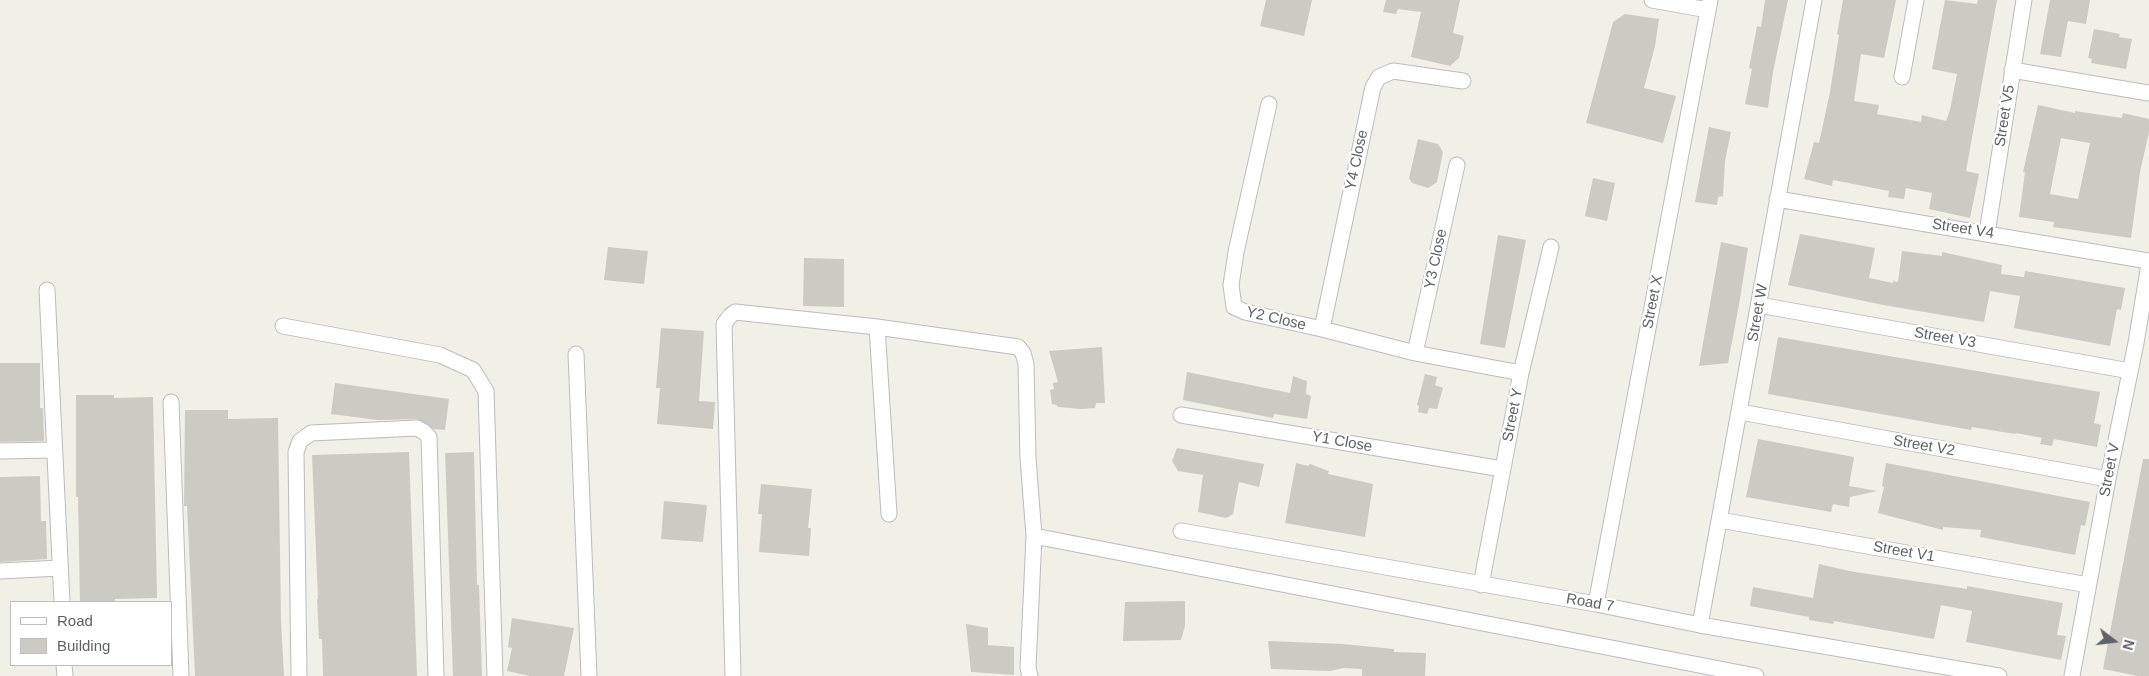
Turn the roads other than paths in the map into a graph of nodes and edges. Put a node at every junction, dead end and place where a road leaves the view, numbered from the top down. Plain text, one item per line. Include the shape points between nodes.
1 (1652, 0) edge
2 (1814, 0) edge
3 (1916, 0) edge
4 (2024, 0) edge
5 (1709, 5) edge
6 (2012, 70) junction
7 (1902, 77) dead end
8 (1463, 81) dead end
9 (2149, 92) edge
10 (1269, 104) dead end
11 (1457, 165) dead end
12 (1777, 199) junction
13 (1987, 233) junction
14 (1551, 247) dead end
15 (2149, 263) edge
16 (47, 290) dead end
17 (1760, 305) junction
18 (283, 326) dead end
19 (877, 327) junction
20 (1322, 329) junction
21 (2142, 345) edge
22 (1415, 353) junction
23 (576, 354) dead end
24 (2130, 371) junction
25 (1521, 373) junction
26 (172, 402) dead end
27 (1740, 412) junction
28 (1181, 415) dead end
29 (54, 450) junction
30 (0, 451) edge
31 (1502, 469) junction
32 (2108, 479) junction
33 (889, 514) dead end
34 (1720, 520) junction
35 (1181, 531) dead end
36 (1034, 536) junction
37 (60, 568) junction
38 (0, 571) edge
39 (1482, 585) junction
40 (2088, 585) junction
41 (62, 601) edge
42 (1596, 604) junction
43 (1700, 625) junction
44 (181, 676) edge
45 (299, 676) edge
46 (436, 676) edge
47 (495, 676) edge
48 (589, 676) edge
49 (733, 676) edge
50 (1030, 676) edge
51 (1756, 676) edge
52 (1999, 676) edge
53 (2072, 676) edge

1 - 5 street
2 - 12 street, Street W
3 - 7 street
4 - 6 street, Street V5
5 - 42 street, Street X
6 - 9 street
6 - 13 street, Street V5
8 - 20 street, Y4 Close via 1393,71 1379,77 1373,87
10 - 20 street, Y2 Close via 1236,252 1231,285 1234,307
11 - 22 street, Y3 Close
12 - 13 street, Street V4
12 - 17 street, Street W
13 - 15 street, Street V4
14 - 25 street, Street Y
15 - 21 street, Street V
16 - 29 street
17 - 24 street, Street V3
17 - 27 street, Street W
18 - 47 street via 440,355 473,370 482,384 486,391
19 - 33 street
19 - 36 street via 1003,343 1018,347 1023,353
19 - 49 street via 736,312 724,324
20 - 22 street, Y2 Close
21 - 24 street, Street V
22 - 25 street, Y2 Close
23 - 48 street
24 - 32 street, Street V
25 - 31 street, Street Y
26 - 44 street
27 - 32 street, Street V2
27 - 34 street, Street W
28 - 31 street, Y1 Close
29 - 30 street
29 - 37 street
31 - 39 street, Street Y
32 - 40 street, Street V
34 - 40 street, Street V1
34 - 43 street, Street W
35 - 39 street, Road 7
36 - 50 street
36 - 51 street
37 - 38 street
37 - 41 street
39 - 42 street, Road 7
40 - 53 street, Street V
42 - 43 street, Road 7
43 - 52 street, Road 7
45 - 46 street via 296,452 300,441 311,433 417,428 428,437

